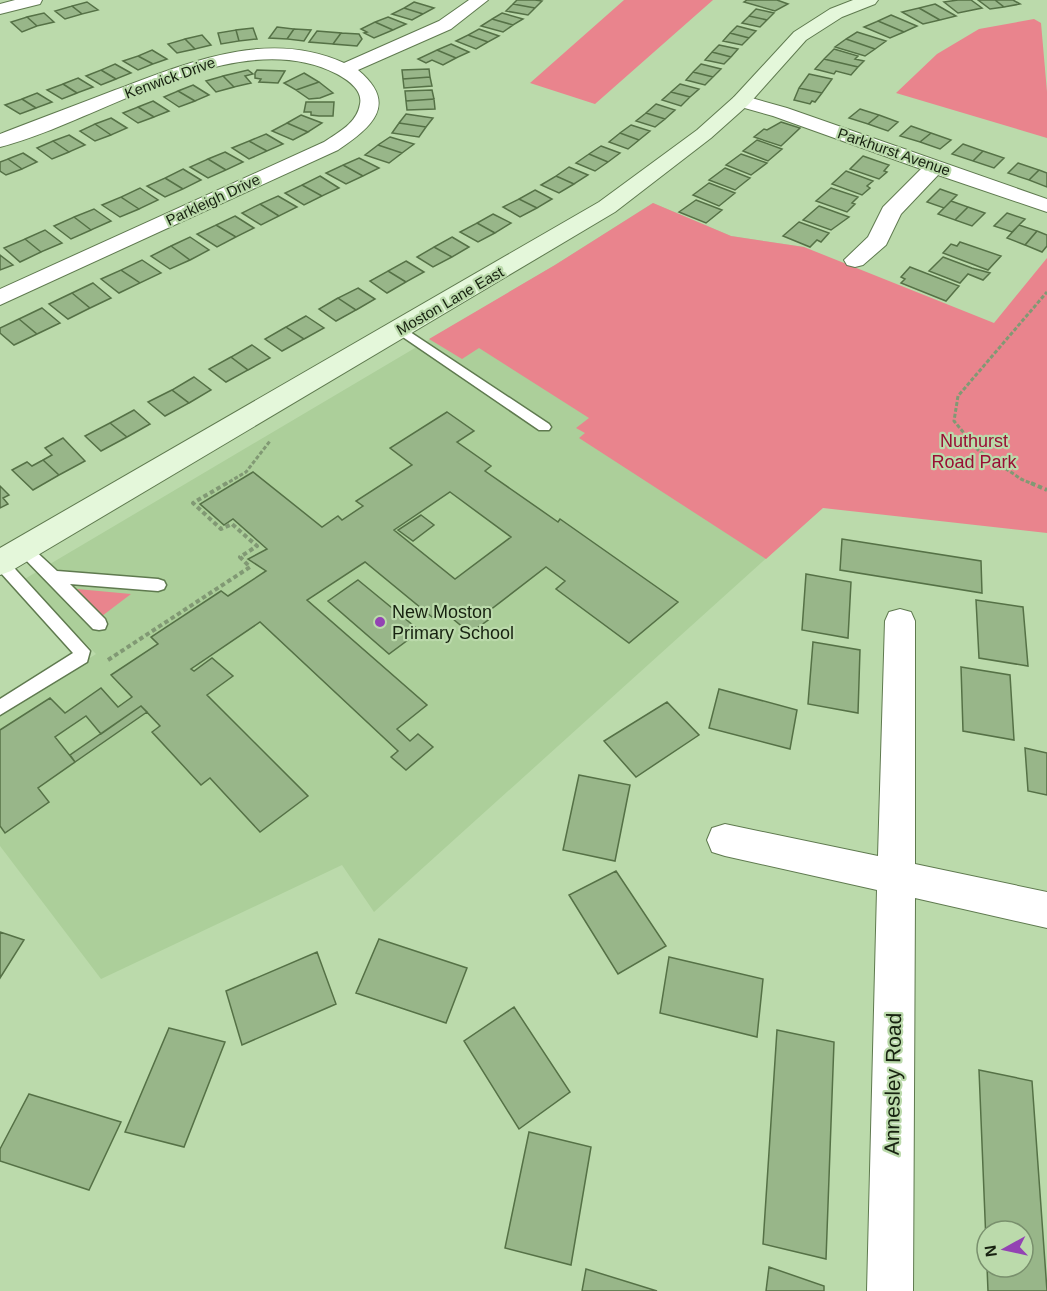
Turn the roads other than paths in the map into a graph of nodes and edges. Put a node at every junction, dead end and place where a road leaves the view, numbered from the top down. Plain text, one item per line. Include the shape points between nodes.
1 (34, 0) edge
2 (480, 0) edge
3 (868, 0) edge
4 (0, 9) edge
5 (346, 69) junction
6 (741, 101) junction
7 (0, 141) edge
8 (935, 166) junction
9 (1047, 206) edge
10 (878, 240) junction
11 (901, 249) dead end
12 (855, 260) dead end
13 (0, 298) edge
14 (401, 330) junction
15 (544, 427) dead end
16 (24, 549) junction
17 (0, 563) edge
18 (53, 577) junction
19 (158, 585) dead end
20 (900, 621) dead end
21 (99, 624) dead end
22 (0, 708) edge
23 (725, 840) dead end
24 (896, 877) junction
25 (1047, 910) edge
26 (890, 1291) edge

1 - 4 street
2 - 5 street via 445,25
3 - 6 street, Moston Lane East via 836,13 800,36
5 - 7 street, Kenwick Drive via 289,55 249,55 213,61
5 - 13 street, Parkleigh Drive via 363,82 370,107 361,125 343,140
6 - 8 street, Parkhurst Avenue
6 - 14 street, Moston Lane East via 607,207
8 - 9 street, Parkhurst Avenue
8 - 10 street via 891,212
10 - 11 street
10 - 12 street
14 - 15 lane
14 - 16 street, Moston Lane East
16 - 17 street, Moston Lane East
16 - 18 lane
17 - 22 lane via 82,651 81,657
18 - 19 lane
18 - 21 lane
20 - 24 street, Annesley Road
23 - 24 street
24 - 25 street
24 - 26 street, Annesley Road

